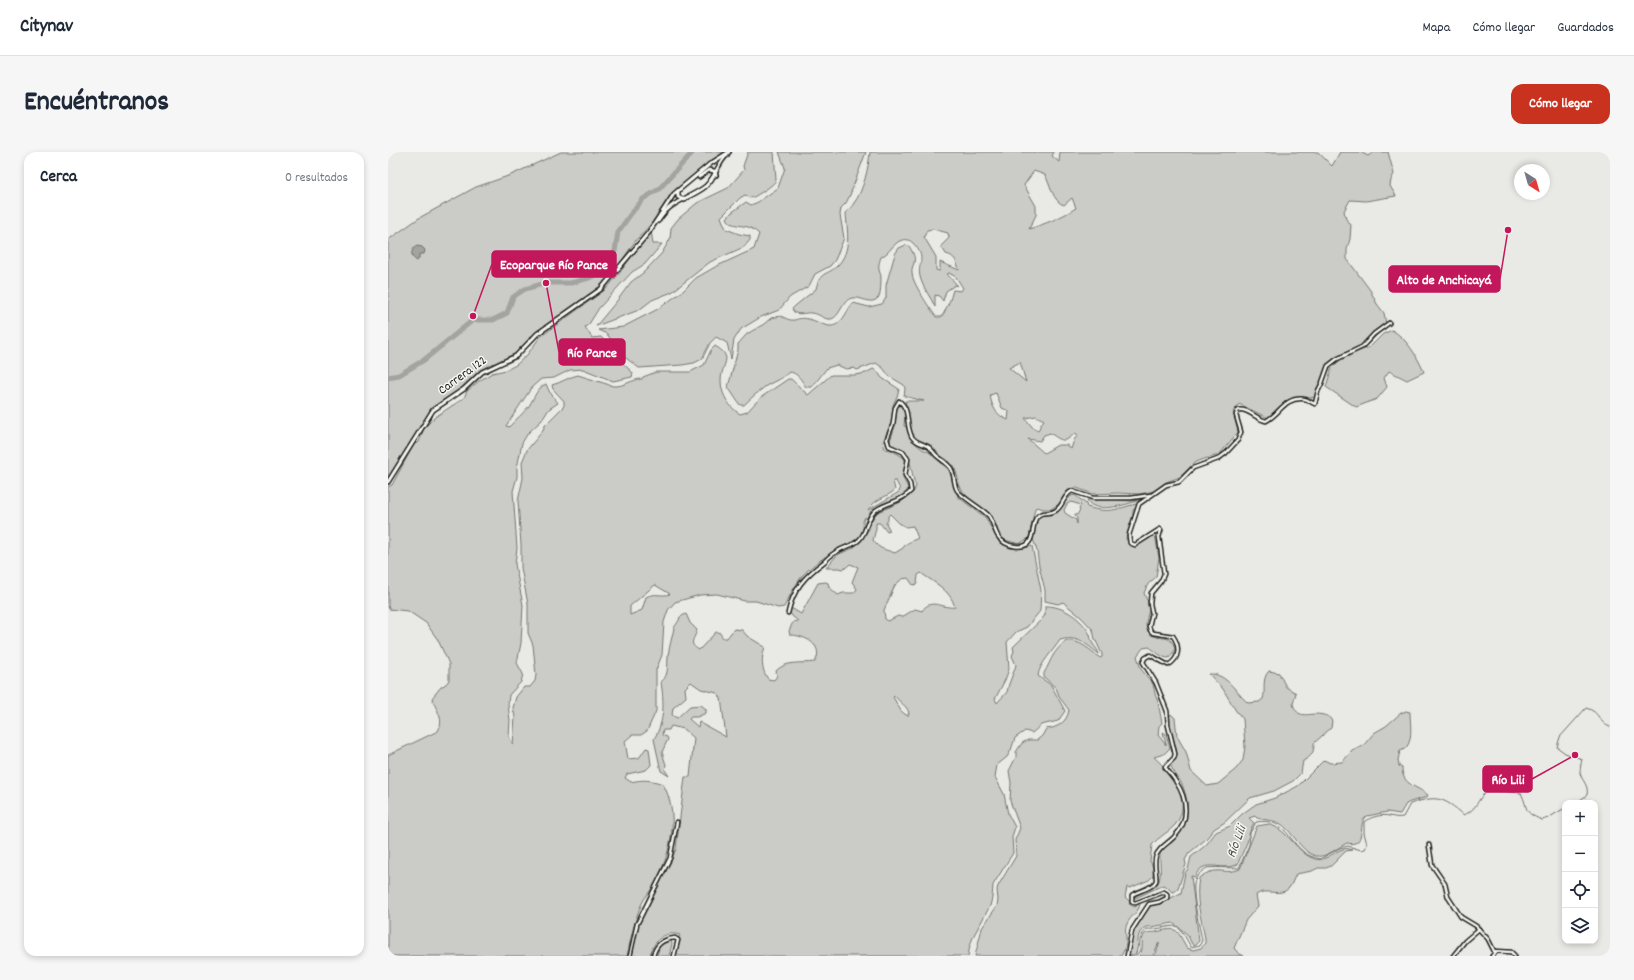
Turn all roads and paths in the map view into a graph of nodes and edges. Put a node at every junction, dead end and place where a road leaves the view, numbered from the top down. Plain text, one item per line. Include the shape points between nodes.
1 (729, 152) edge
2 (716, 175) junction
3 (690, 180) junction
4 (681, 187) junction
5 (685, 199) junction
6 (655, 224) junction
7 (1389, 323) dead end
8 (388, 482) edge
9 (1151, 495) junction
10 (788, 613) dead end
11 (677, 822) dead end
12 (1429, 845) dead end
13 (1479, 930) junction
14 (1496, 952) junction
15 (630, 956) edge
16 (653, 956) edge
17 (674, 956) edge
18 (1127, 956) edge
19 (1453, 956) edge
20 (1492, 956) edge
21 (1515, 956) edge

1 - 2 street, Carrera 122 via 723,158
1 - 3 street, Carrera 122
2 - 3 street via 714,171 709,170
2 - 5 street, Carrera 122 via 702,189
3 - 4 street, Carrera 122
4 - 5 street via 677,195 680,199
4 - 6 street, Carrera 122 via 669,200
5 - 6 street, Carrera 122 via 668,208
6 - 8 street, Carrera 122 via 601,289 537,334 516,356 482,372 464,389 433,410
7 - 9 street via 1362,347 1328,366 1315,404 1307,399 1295,400 1284,404 1266,421 1243,409 1238,410 1236,415 1241,432 1238,440 1226,453 1218,459 1193,468 1179,482 1166,485
9 - 10 street via 1093,498 1072,491 1066,495 1057,510 1038,515 1028,544 1012,546 1001,540 987,514 956,488 950,466 930,448 916,442 908,424 906,408 899,401 887,439 889,446 903,452 908,459 906,475 911,490 896,502 874,512 864,533 853,545 837,551 807,574 795,591
9 - 18 street via 1137,507 1129,539 1134,545 1161,530 1159,537 1164,574 1161,582 1151,593 1152,613 1149,626 1153,634 1173,636 1177,641 1178,654 1168,665 1150,655 1143,662 1156,683 1167,711 1175,754 1165,767 1177,782 1185,800 1185,819 1177,834 1156,854 1155,884 1132,895 1134,903 1164,892 1167,896 1164,900 1149,904 1135,924
11 - 15 street via 670,858 637,924
12 - 13 street via 1432,865 1445,884 1448,897 1461,917 1472,922
13 - 14 street
13 - 19 street via 1465,941
14 - 20 street
14 - 21 street via 1511,952
16 - 17 street via 660,943 676,938 678,940

